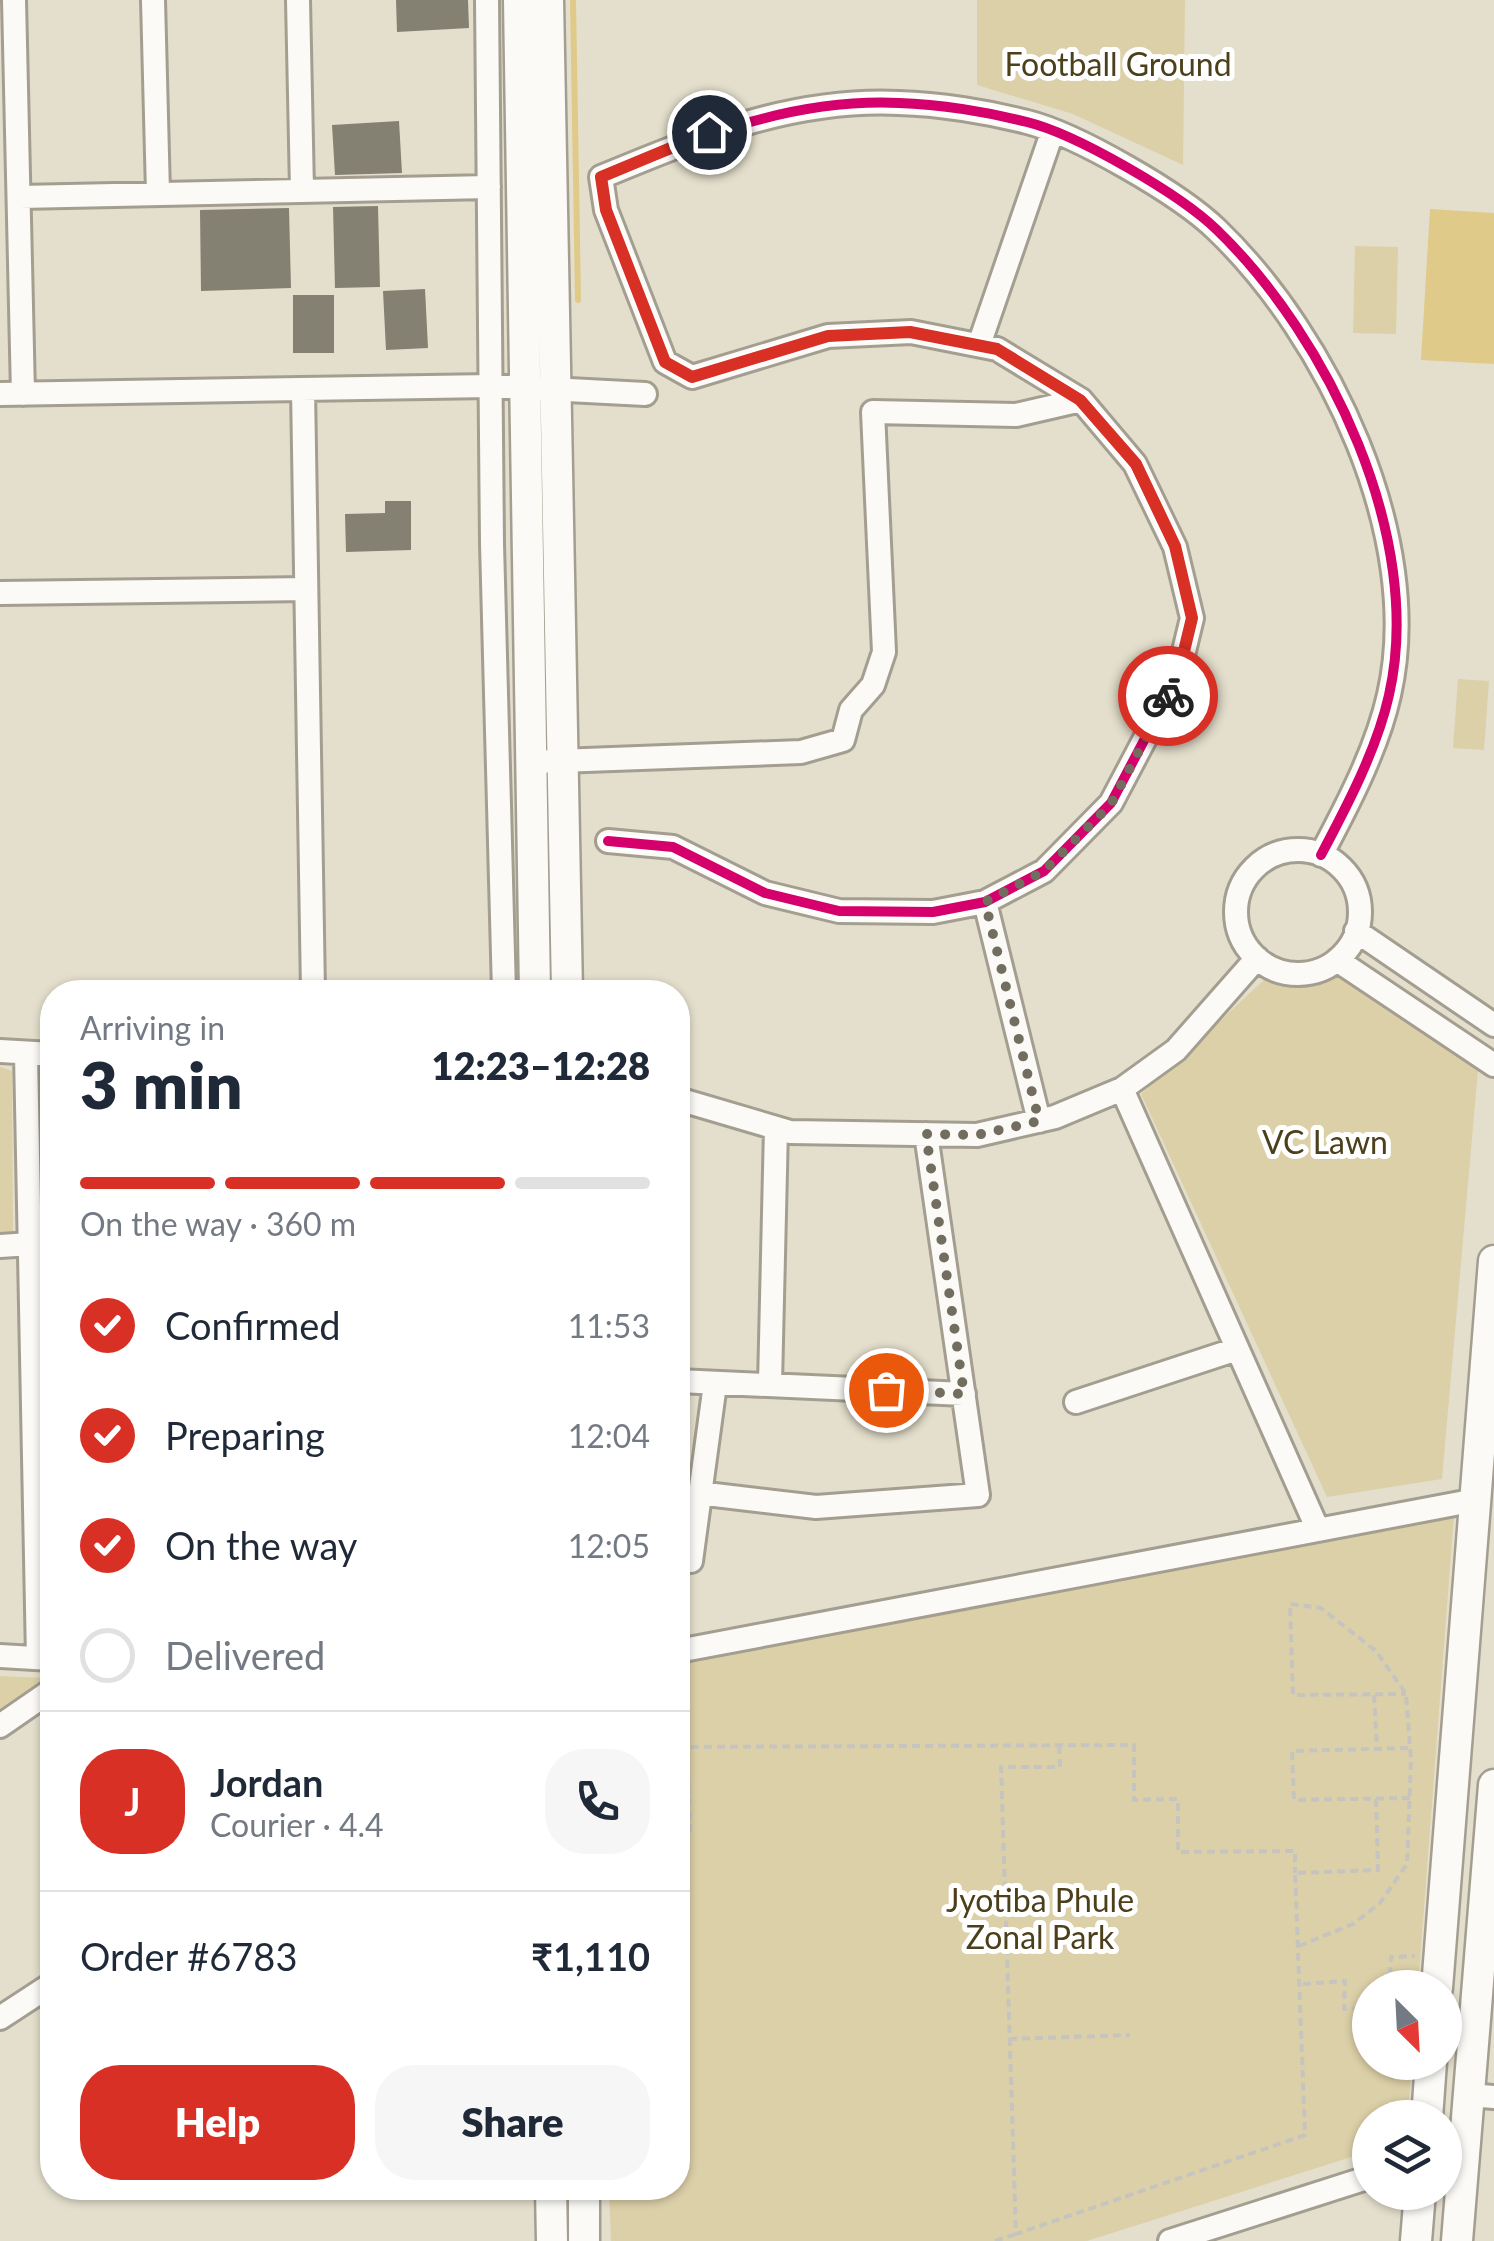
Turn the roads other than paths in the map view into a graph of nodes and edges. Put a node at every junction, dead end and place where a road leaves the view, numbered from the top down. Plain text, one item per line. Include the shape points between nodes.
1 (14, 0) edge
2 (153, 0) edge
3 (298, 0) edge
4 (487, 0) edge
5 (519, 0) edge
6 (548, 0) edge
7 (1052, 133) junction
8 (489, 187) junction
9 (302, 190) junction
10 (158, 194) junction
11 (20, 196) junction
12 (10, 244) edge
13 (979, 346) junction
14 (491, 386) junction
15 (540, 387) junction
16 (302, 389) junction
17 (11, 394) edge
18 (645, 394) dead end
19 (1080, 400) junction
20 (306, 589) junction
21 (0, 593) edge
22 (548, 760) junction
23 (608, 841) dead end
24 (1322, 855) junction
25 (985, 902) junction
26 (1356, 930) junction
27 (1257, 958) junction
28 (1336, 960) junction
29 (313, 980) edge
30 (504, 980) edge
31 (537, 980) edge
32 (566, 980) edge
33 (1494, 1025) edge
34 (0, 1051) edge
35 (26, 1054) junction
36 (40, 1054) edge
37 (1494, 1065) edge
38 (1122, 1090) junction
39 (690, 1103) edge
40 (1039, 1121) junction
41 (776, 1128) junction
42 (926, 1134) junction
43 (30, 1244) junction
44 (0, 1246) edge
45 (1494, 1261) edge
46 (1237, 1349) junction
47 (690, 1382) edge
48 (714, 1384) junction
49 (770, 1384) junction
50 (964, 1394) junction
51 (1076, 1402) dead end
52 (698, 1493) junction
53 (40, 1520) edge
54 (1482, 1521) edge
55 (1318, 1530) junction
56 (691, 1561) dead end
57 (690, 1649) edge
58 (0, 1656) edge
59 (40, 1658) edge
60 (40, 1698) edge
61 (0, 1726) edge
62 (1494, 1785) edge
63 (1450, 1835) junction
64 (1492, 1840) edge
65 (1439, 1970) edge
66 (40, 1992) edge
67 (0, 2018) edge
68 (1481, 2096) edge
69 (1352, 2183) edge
70 (551, 2200) edge
71 (584, 2200) edge
72 (1419, 2210) edge
73 (552, 2241) edge
74 (584, 2241) edge
75 (1170, 2241) edge
76 (1416, 2241) edge
77 (1457, 2241) edge

1 - 11 street
2 - 10 street
3 - 9 street
4 - 8 street
5 - 15 street
6 - 15 street
7 - 13 street
7 - 13 street via 1029,122 900,102 801,107 709,132 601,177 606,210 665,362 692,377 828,336 910,332
7 - 24 street via 1130,169 1215,228 1285,308 1355,435 1386,525 1395,622 1390,695
8 - 9 street
8 - 14 street
9 - 10 street
10 - 11 street
11 - 12 street
12 - 17 street
13 - 19 street via 997,349
14 - 15 street
14 - 16 street
14 - 30 street
15 - 18 street
15 - 22 street
16 - 17 street
16 - 20 street
19 - 22 street via 1016,416 873,412 884,652 872,685 850,710 843,740 801,752
19 - 25 street via 1136,464 1175,546 1192,618 1178,676 1111,804 1044,871
20 - 21 street
20 - 29 street
22 - 31 street
22 - 32 street
23 - 25 street via 674,847 765,892 839,911 933,912
24 - 26 street via 1346,872 1358,894
24 - 27 street via 1280,852 1245,878 1236,905 1238,931
25 - 40 street
26 - 28 street
26 - 33 street
27 - 28 street via 1290,974
27 - 38 street via 1176,1050
28 - 37 street
34 - 35 street
35 - 36 street
35 - 43 street
38 - 40 street
38 - 46 street
39 - 41 street
40 - 42 street via 977,1135
41 - 42 street
41 - 49 street
42 - 50 street
43 - 44 street
43 - 53 street
45 - 54 street
46 - 51 street
46 - 55 street
47 - 48 street
48 - 49 street
48 - 52 street
49 - 50 street
50 - 52 street via 978,1495 816,1506
52 - 56 street
54 - 55 street
54 - 63 street
55 - 57 street
58 - 59 street
60 - 61 street
62 - 64 street
63 - 64 street
63 - 65 street
64 - 68 street
66 - 67 street
68 - 77 street
69 - 75 street
70 - 73 street
71 - 74 street
72 - 76 street

